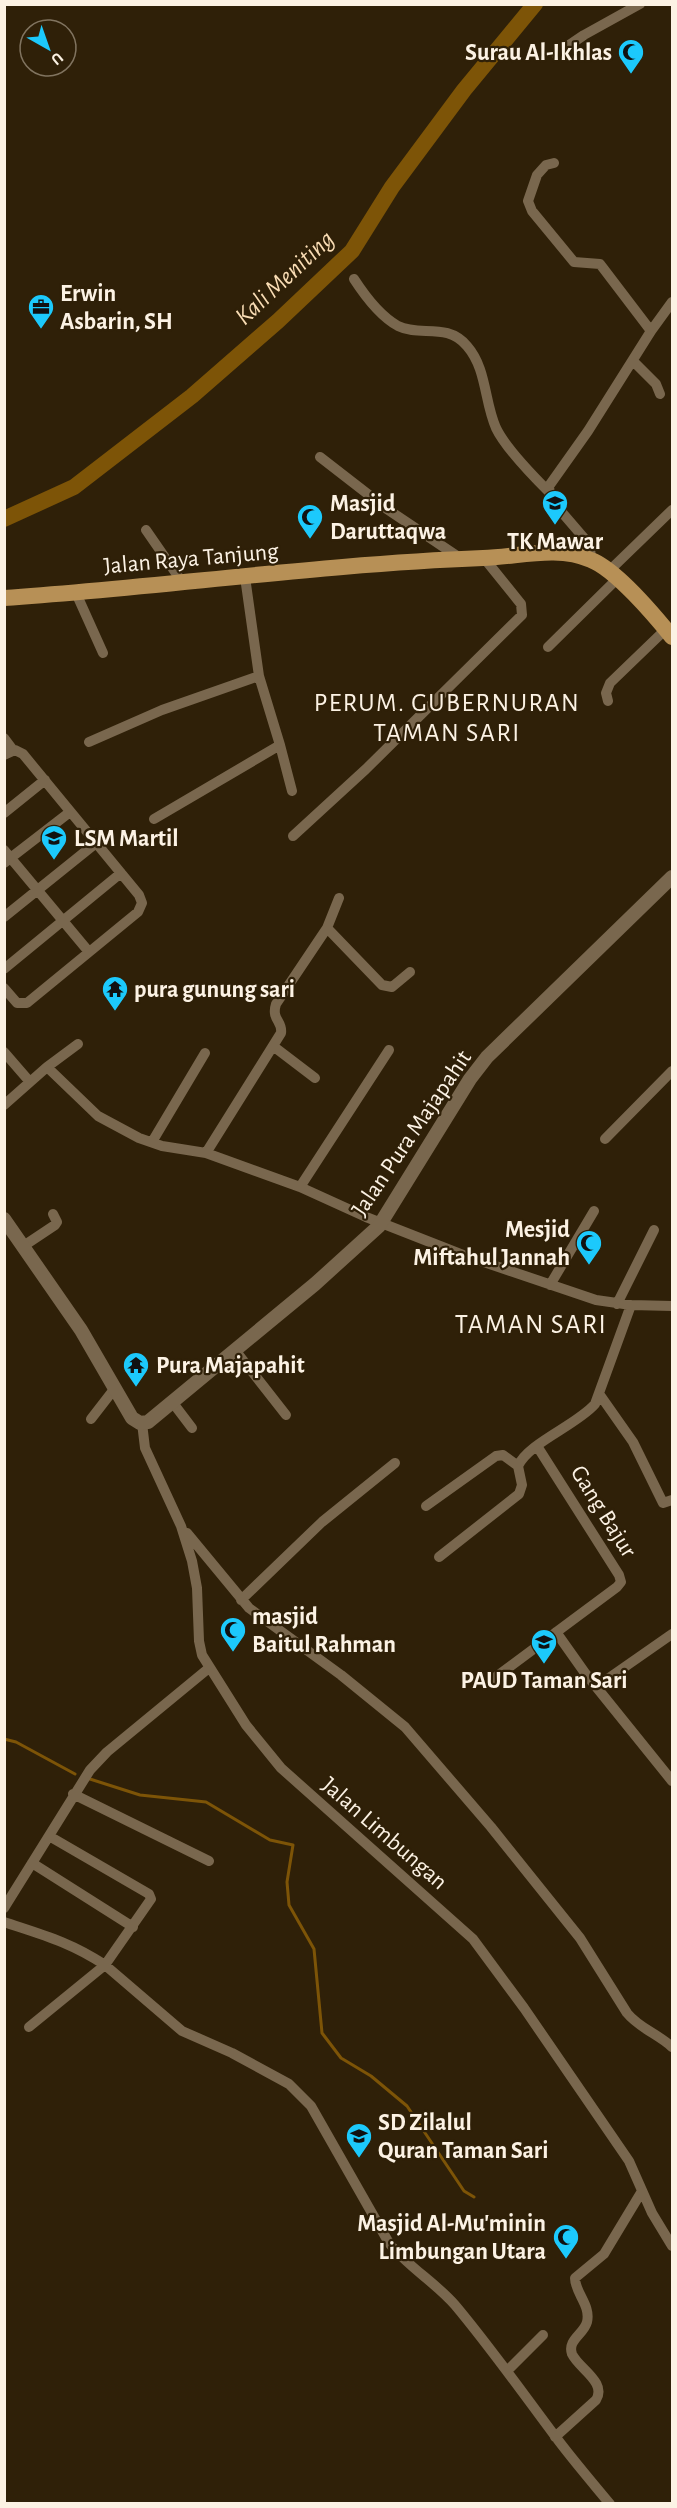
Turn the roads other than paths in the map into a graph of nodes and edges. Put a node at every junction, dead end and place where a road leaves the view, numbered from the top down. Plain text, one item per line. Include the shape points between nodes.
1 (640, 4) edge
2 (556, 54) dead end
3 (554, 163) dead end
4 (354, 279) dead end
5 (672, 302) edge
6 (651, 331) junction
7 (633, 361) junction
8 (660, 394) dead end
9 (320, 457) dead end
10 (549, 492) junction
11 (672, 510) edge
12 (146, 530) dead end
13 (460, 558) junction
14 (484, 558) junction
15 (591, 560) junction
16 (613, 574) junction
17 (245, 577) junction
18 (182, 582) junction
19 (76, 593) junction
20 (4, 598) edge
21 (669, 633) edge
22 (548, 647) dead end
23 (103, 653) dead end
24 (259, 676) junction
25 (608, 701) dead end
26 (4, 738) edge
27 (89, 742) dead end
28 (280, 745) junction
29 (13, 752) edge
30 (45, 780) junction
31 (292, 791) dead end
32 (70, 812) junction
33 (4, 813) edge
34 (154, 819) dead end
35 (293, 836) dead end
36 (96, 843) junction
37 (7, 857) edge
38 (121, 873) junction
39 (672, 877) edge
40 (34, 893) junction
41 (339, 898) dead end
42 (4, 917) edge
43 (63, 921) junction
44 (327, 928) junction
45 (89, 952) junction
46 (4, 969) edge
47 (410, 972) dead end
48 (4, 988) edge
49 (78, 1044) dead end
50 (273, 1046) junction
51 (388, 1050) dead end
52 (4, 1052) edge
53 (205, 1053) dead end
54 (47, 1067) junction
55 (672, 1071) edge
56 (315, 1078) dead end
57 (30, 1082) junction
58 (4, 1105) edge
59 (605, 1139) dead end
60 (152, 1142) junction
61 (206, 1153) junction
62 (300, 1187) junction
63 (594, 1211) dead end
64 (53, 1214) dead end
65 (4, 1219) edge
66 (382, 1223) junction
67 (654, 1230) dead end
68 (22, 1247) junction
69 (550, 1285) junction
70 (617, 1304) junction
71 (631, 1305) junction
72 (672, 1306) edge
73 (235, 1350) junction
74 (115, 1388) junction
75 (600, 1395) junction
76 (173, 1403) junction
77 (286, 1415) dead end
78 (90, 1419) dead end
79 (142, 1423) junction
80 (192, 1428) dead end
81 (537, 1446) junction
82 (395, 1463) dead end
83 (518, 1466) junction
84 (672, 1500) edge
85 (426, 1506) dead end
86 (181, 1526) junction
87 (439, 1557) dead end
88 (241, 1600) junction
89 (556, 1632) junction
90 (672, 1634) edge
91 (209, 1668) junction
92 (489, 1682) dead end
93 (596, 1687) junction
94 (672, 1780) edge
95 (73, 1794) junction
96 (49, 1836) junction
97 (209, 1861) dead end
98 (32, 1863) junction
99 (4, 1908) edge
100 (4, 1922) edge
101 (133, 1927) junction
102 (105, 1965) junction
103 (30, 2028) dead end
104 (672, 2047) edge
105 (642, 2191) junction
106 (672, 2246) edge
107 (543, 2335) dead end
108 (508, 2370) junction
109 (555, 2437) junction
110 (610, 2504) edge

1 - 2 street
3 - 6 street via 537,174 529,195 532,211 574,262 600,264
4 - 10 street via 374,305 399,326 453,335 466,344 477,360 497,430
5 - 6 street
6 - 7 street
7 - 8 street via 656,384
7 - 10 street via 552,481
9 - 13 street
10 - 15 street via 590,545
11 - 16 street
12 - 18 street
13 - 14 main road, Jalan Raya Tanjung
13 - 17 main road, Jalan Raya Tanjung
14 - 15 main road, Jalan Raya Tanjung via 554,552
14 - 35 street via 522,604 522,615
15 - 16 main road, Jalan Raya Tanjung
16 - 21 main road, Jalan Raya Tanjung
16 - 22 street
17 - 18 main road, Jalan Raya Tanjung
17 - 24 street
18 - 19 main road, Jalan Raya Tanjung
19 - 20 main road, Jalan Raya Tanjung
19 - 23 street
21 - 25 street via 611,681 606,690
24 - 27 street via 162,710
24 - 28 street
26 - 29 street
28 - 31 street
28 - 34 street
29 - 30 street
30 - 32 street
30 - 33 street
32 - 36 street
32 - 37 street
36 - 38 street
36 - 40 street
37 - 40 street
38 - 43 street
38 - 45 street via 142,905
39 - 66 street, Jalan Pura Majapahit via 487,1057
40 - 42 street
40 - 43 street
41 - 44 street
43 - 45 street
43 - 46 street
44 - 47 street via 382,985 392,987
44 - 50 street via 276,1004 275,1018 281,1030
45 - 48 street via 27,1003 17,1003
49 - 54 street
50 - 56 street
50 - 61 street
51 - 62 street
52 - 57 street
53 - 60 street
54 - 57 street
54 - 60 street via 98,1116
55 - 59 street
57 - 58 street
60 - 61 street
61 - 62 street
62 - 66 street
63 - 69 street
64 - 68 street via 55,1225
65 - 68 street
66 - 69 street
66 - 73 street, Jalan Pura Majapahit
67 - 70 street
68 - 74 street via 81,1330
69 - 70 street
70 - 71 street
71 - 72 street
71 - 75 street
73 - 76 street, Jalan Pura Majapahit
73 - 77 street
74 - 78 street
74 - 79 street via 132,1418
75 - 81 street via 586,1414
75 - 84 street via 633,1442 663,1503
76 - 79 street, Jalan Pura Majapahit
76 - 80 street
79 - 86 street, Jalan Limbungan via 145,1448
81 - 83 street
81 - 89 street, Gang Bajur via 621,1578 617,1587
82 - 88 street via 322,1522
83 - 85 street via 503,1455 498,1456
83 - 87 street via 522,1485 519,1494
86 - 88 street
86 - 91 street, Jalan Limbungan via 196,1581 200,1648
88 - 104 street via 405,1727 580,1938 631,2019
89 - 92 street, Gang Bajur
89 - 93 street
90 - 93 street
91 - 95 street via 98,1760
91 - 105 street, Jalan Limbungan via 281,1768 473,1939 599,2115 629,2161
93 - 94 street
95 - 96 street
95 - 97 street
96 - 98 street
96 - 101 street via 149,1894 149,1904
98 - 99 street
98 - 101 street
100 - 102 street via 61,1941
101 - 102 street
102 - 103 street
102 - 108 street via 182,2031 232,2053 297,2090 311,2106 389,2243 444,2293
105 - 106 street, Jalan Limbungan
105 - 109 street via 609,2247 575,2278 588,2317 571,2350 600,2393
107 - 108 street
108 - 109 street
109 - 110 street

